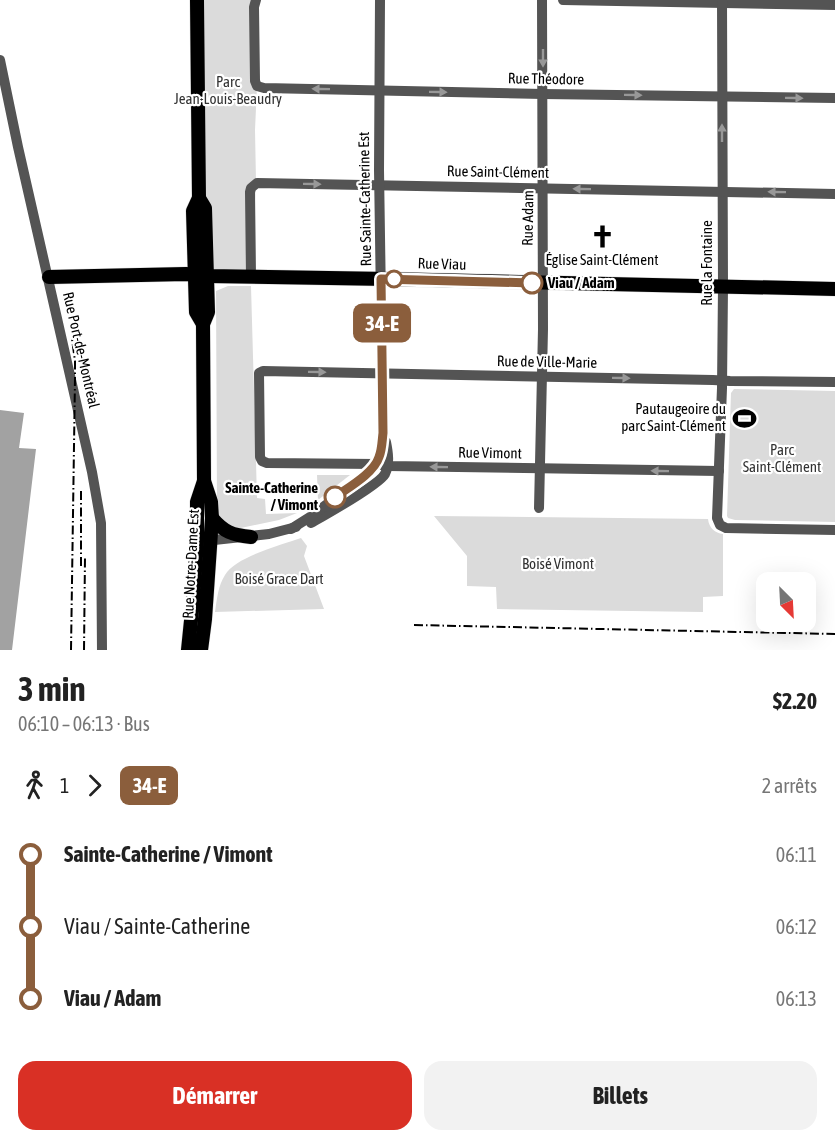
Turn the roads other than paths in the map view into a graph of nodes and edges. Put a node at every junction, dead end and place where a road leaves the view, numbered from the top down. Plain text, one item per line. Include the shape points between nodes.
1 (197, 0) edge
2 (256, 0) edge
3 (380, 0) edge
4 (542, 0) edge
5 (563, 0) edge
6 (722, 1) edge
7 (835, 5) edge
8 (0, 60) edge
9 (379, 90) junction
10 (543, 94) junction
11 (722, 97) junction
12 (835, 98) edge
13 (379, 185) junction
14 (543, 189) junction
15 (722, 191) junction
16 (835, 194) edge
17 (202, 276) junction
18 (251, 276) junction
19 (49, 277) junction
20 (381, 279) junction
21 (542, 283) junction
22 (723, 287) junction
23 (835, 289) edge
24 (382, 374) junction
25 (541, 376) junction
26 (722, 380) junction
27 (835, 382) edge
28 (383, 433) junction
29 (262, 461) joint
30 (376, 464) junction
31 (388, 466) junction
32 (540, 469) junction
33 (719, 471) junction
34 (204, 481) junction
35 (538, 508) dead end
36 (212, 518) junction
37 (291, 529) junction
38 (835, 530) edge
39 (251, 537) junction
40 (204, 541) junction
41 (102, 650) edge
42 (188, 650) edge
43 (201, 650) edge

1 - 17 main road, Rue Notre-Dame Est via 199,198 205,208
9 -> 2 street, Rue Théodore via 257,86
3 - 9 street, Rue Sainte-Catherine Est
4 -> 10 street, Rue Adam
5 - 6 street
6 - 7 street
6 - 11 street, Rue la Fontaine
8 - 19 street, Rue Port-de-Montréal
9 -> 10 street, Rue Théodore
9 - 13 street, Rue Sainte-Catherine Est
10 -> 11 street, Rue Théodore
10 - 14 street, Rue Adam
11 -> 12 street, Rue Théodore
15 -> 11 street, Rue la Fontaine
13 - 14 street, Rue Saint-Clément
18 -> 13 street, Rue Saint-Clément via 250,192 254,185
13 - 20 street, Rue Sainte-Catherine Est
15 -> 14 street, Rue Saint-Clément
14 - 21 street, Rue Adam
16 -> 15 street, Rue Saint-Clément
15 - 22 street, Rue la Fontaine
17 - 18 main road, Rue Viau
17 - 19 main road, Rue Viau
17 - 34 main road, Rue Notre-Dame Est via 208,312 203,324
18 - 20 main road, Rue Viau
19 - 41 street, Rue Port-de-Montréal via 100,523
20 - 21 main road, Rue Viau
20 - 24 street, Rue Sainte-Catherine Est
21 - 22 main road, Rue Viau
21 - 25 street, Rue Adam
22 - 23 main road, Rue Viau
22 - 26 street, Rue la Fontaine
24 - 25 street, Rue de Ville-Marie
24 - 28 street, Rue Sainte-Catherine Est
29 -> 24 street, Rue de Ville-Marie via 259,373
25 -> 26 street, Rue de Ville-Marie
25 - 32 street, Rue Adam
26 - 27 street, Rue de Ville-Marie
26 - 33 street, Rue la Fontaine
28 - 30 street, Rue Sainte-Catherine Est
28 - 31 street, Rue Sainte-Catherine Est
29 - 30 street, Rue Vimont
30 - 31 street, Rue Vimont
30 - 37 street
32 -> 31 street, Rue Vimont
31 - 37 street via 384,477 345,503 307,525
33 -> 32 street, Rue Vimont
32 - 35 street, Rue Adam
33 - 38 street, Rue la Fontaine via 720,525
34 - 36 main road, Rue Notre-Dame Est
34 - 40 main road, Rue Notre-Dame Est via 197,502
36 - 39 main road via 226,531
36 - 40 main road, Rue Notre-Dame Est
37 - 39 street
39 - 40 street
40 - 42 main road, Rue Notre-Dame Est
40 - 43 main road, Rue Notre-Dame Est via 207,599

